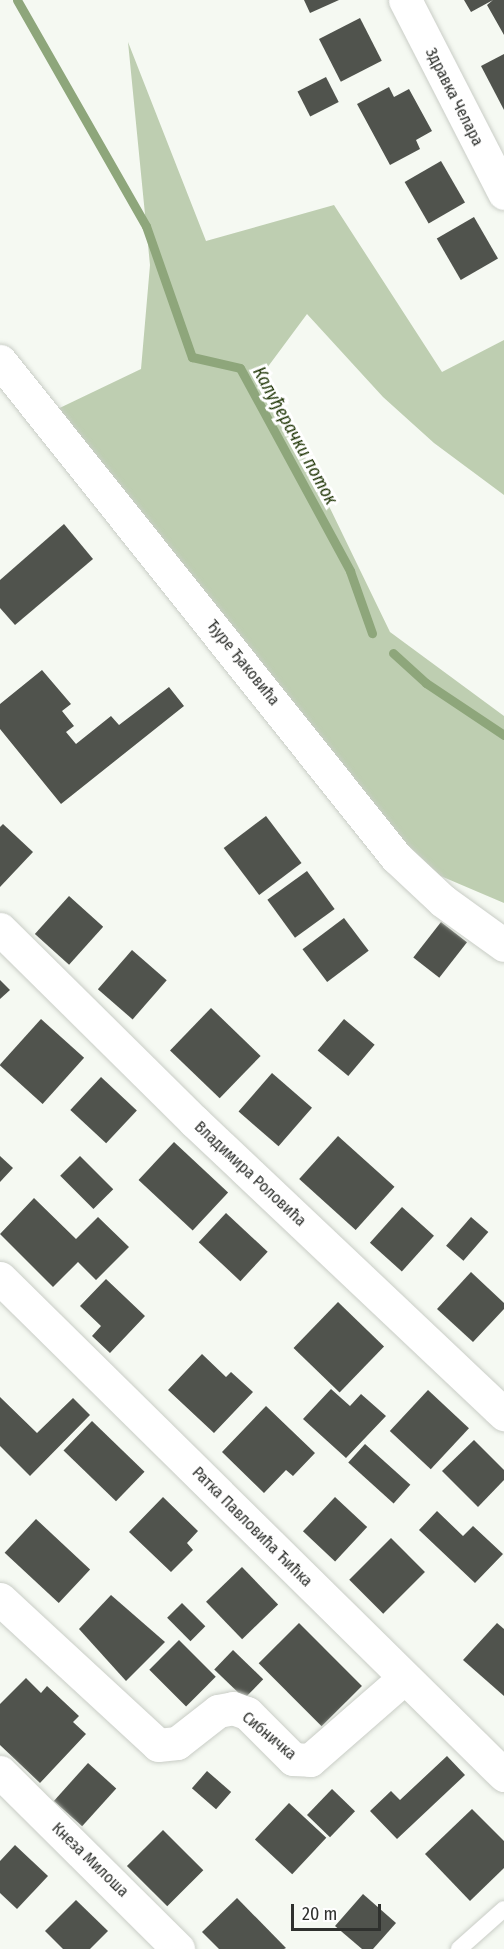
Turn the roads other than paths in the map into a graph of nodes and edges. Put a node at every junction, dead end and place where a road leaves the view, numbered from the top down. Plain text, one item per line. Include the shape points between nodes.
1 (405, 0) edge
2 (504, 193) edge
3 (0, 361) edge
4 (0, 929) edge
5 (504, 945) edge
6 (0, 1278) edge
7 (504, 1414) edge
8 (0, 1599) edge
9 (404, 1678) junction
10 (0, 1772) edge
11 (504, 1775) edge
12 (504, 1908) edge
13 (178, 1949) edge
14 (459, 1949) edge

1 - 2 street, Здравка Челара
3 - 5 street, Ђуре Ђаковића via 396,857 443,901
4 - 7 street, Владимира Роловића via 194,1121
6 - 9 street, Ратка Павловића Ћићка
8 - 9 street, Сибничка via 158,1745 177,1743 218,1711 233,1708 247,1713 285,1753 301,1761 318,1755
9 - 11 street, Ратка Павловића Ћићка
10 - 13 street, Кнеза Милоша
12 - 14 lane

